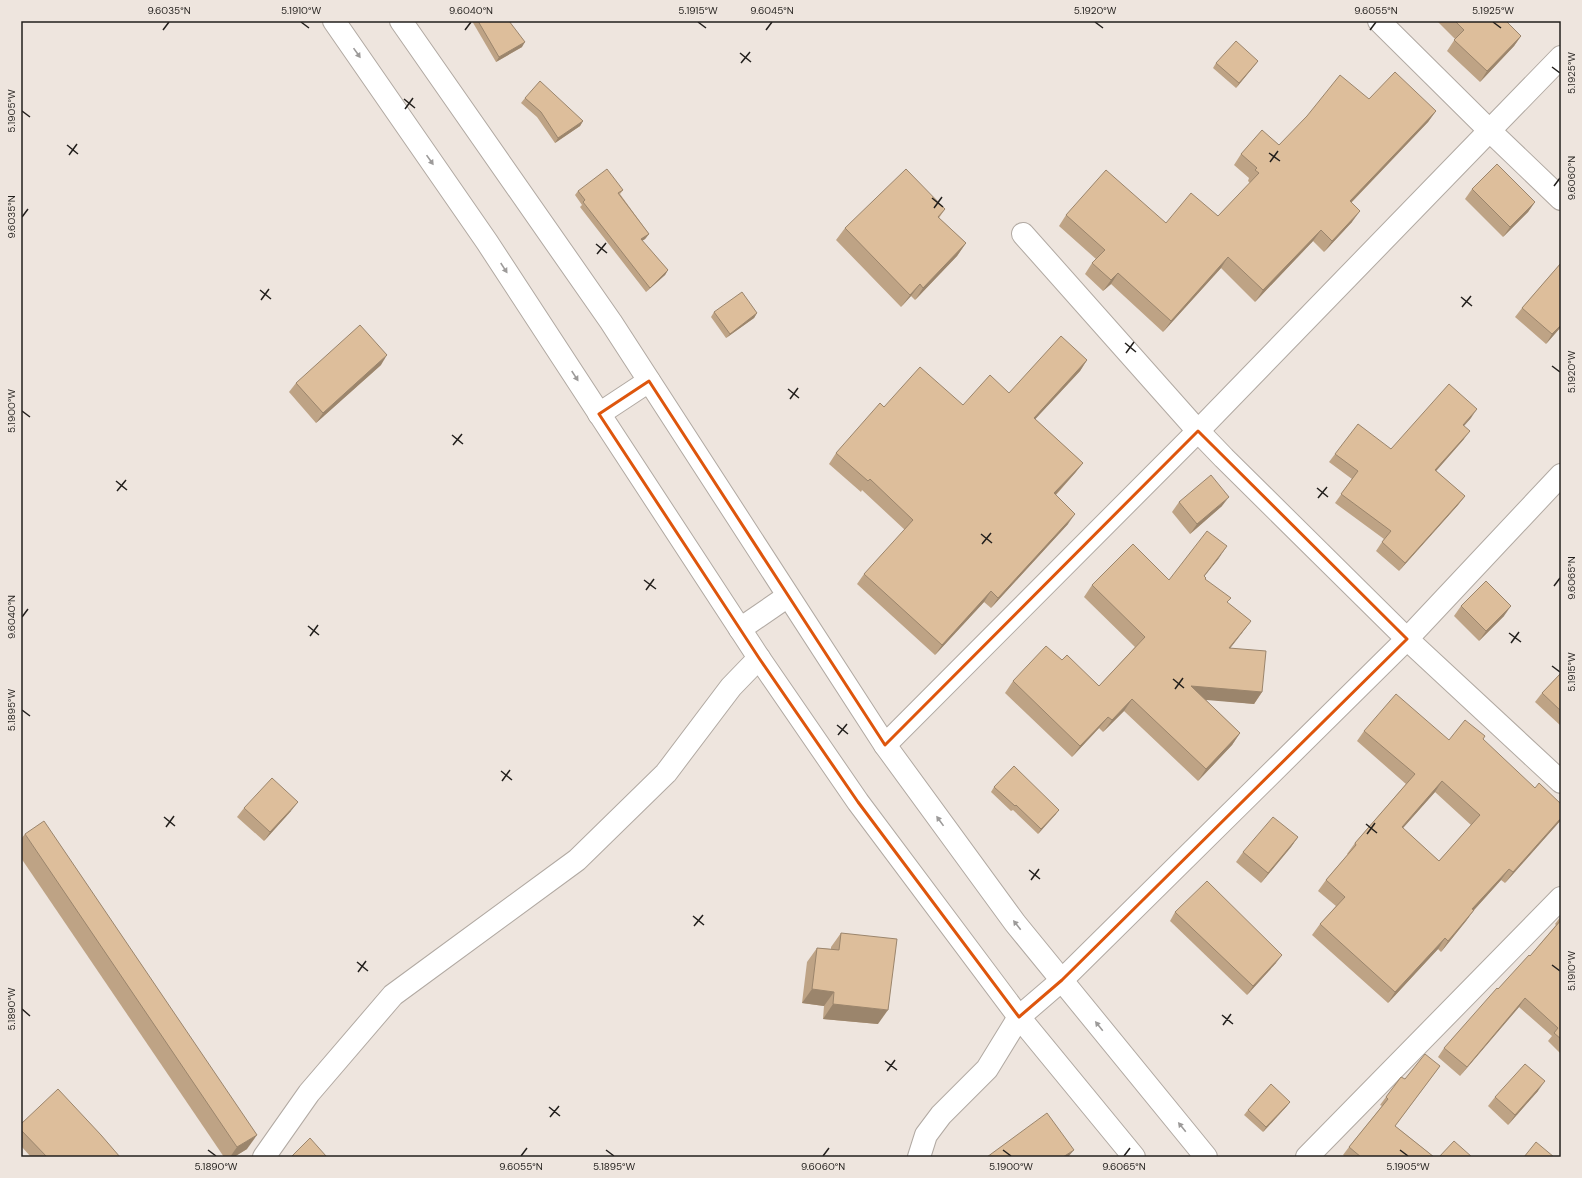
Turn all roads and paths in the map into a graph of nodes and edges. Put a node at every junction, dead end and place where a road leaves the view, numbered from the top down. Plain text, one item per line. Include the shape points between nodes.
1 (334, 21) edge
2 (401, 21) edge
3 (1379, 21) edge
4 (1561, 57) edge
5 (1489, 130) junction
6 (1561, 199) edge
7 (1023, 234) dead end
8 (649, 381) junction
9 (599, 414) junction
10 (1198, 431) junction
11 (1561, 476) edge
12 (788, 596) junction
13 (740, 629) junction
14 (1407, 639) junction
15 (759, 658) junction
16 (885, 745) junction
17 (1561, 782) edge
18 (1561, 898) edge
19 (1062, 980) junction
20 (1019, 1017) junction
21 (264, 1157) edge
22 (919, 1157) edge
23 (1134, 1157) edge
24 (1206, 1157) edge
25 (1307, 1157) edge

1 -> 9 main road via 487,242
2 - 8 main road via 611,322
3 - 5 main road
4 - 5 main road
5 - 6 main road
5 - 10 main road
7 - 10 main road
8 - 9 main road
8 - 12 main road
9 - 13 main road
10 - 14 main road
10 - 16 main road
11 - 14 main road
12 - 13 main road
12 - 16 main road
13 - 15 main road
14 - 17 main road
14 - 19 main road
15 - 20 main road via 858,802
15 - 21 main road via 731,687 666,773 577,860 393,995 309,1093
19 -> 16 main road via 1015,923
18 - 25 main road
19 - 20 main road
24 -> 19 main road
20 - 22 main road via 987,1069 941,1115 926,1135
20 - 23 main road

